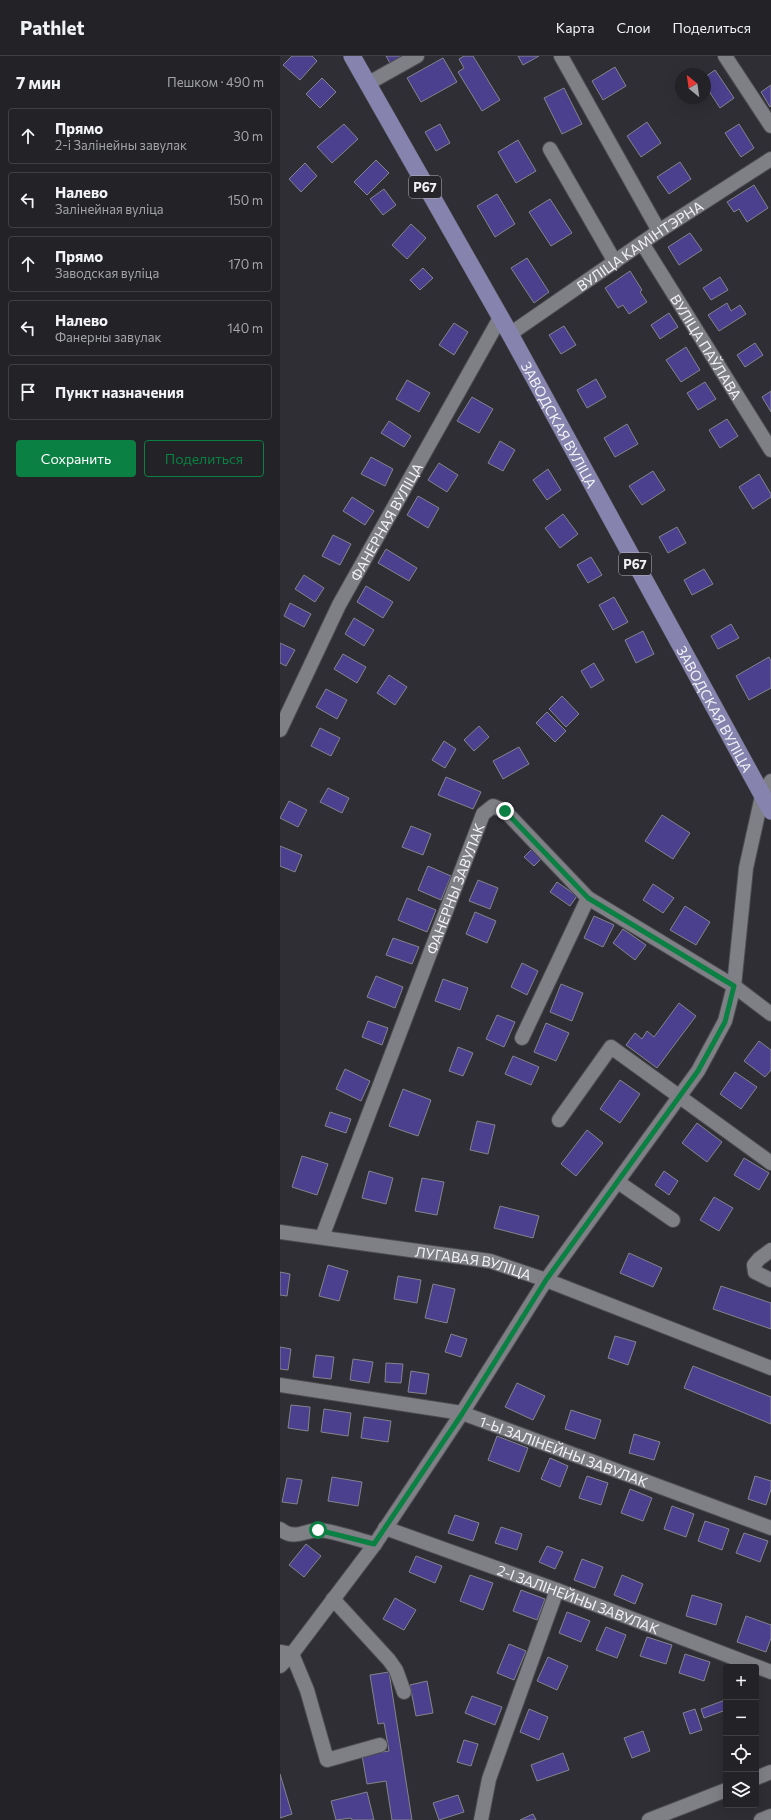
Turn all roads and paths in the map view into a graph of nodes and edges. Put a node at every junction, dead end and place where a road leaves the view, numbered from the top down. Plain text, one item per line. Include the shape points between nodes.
1 (352, 56) edge
2 (417, 56) edge
3 (561, 56) edge
4 (725, 56) edge
5 (367, 84) junction
6 (771, 126) edge
7 (550, 149) dead end
8 (771, 159) edge
9 (659, 231) junction
10 (642, 243) junction
11 (615, 262) junction
12 (500, 318) junction
13 (510, 334) junction
14 (771, 450) edge
15 (280, 730) edge
16 (771, 781) edge
17 (762, 796) junction
18 (771, 810) edge
19 (588, 898) junction
20 (734, 986) junction
21 (771, 1014) edge
22 (522, 1038) dead end
23 (680, 1096) junction
24 (559, 1120) dead end
25 (771, 1163) edge
26 (618, 1182) junction
27 (673, 1220) dead end
28 (280, 1232) edge
29 (322, 1237) junction
30 (771, 1250) edge
31 (546, 1280) junction
32 (771, 1280) edge
33 (771, 1368) edge
34 (280, 1385) edge
35 (462, 1414) junction
36 (385, 1528) junction
37 (771, 1528) edge
38 (280, 1529) edge
39 (374, 1544) junction
40 (557, 1590) junction
41 (333, 1599) junction
42 (286, 1653) edge
43 (280, 1666) edge
44 (771, 1672) edge
45 (404, 1692) dead end
46 (380, 1745) dead end
47 (771, 1772) edge
48 (759, 1777) edge
49 (723, 1791) edge
50 (771, 1816) edge
51 (481, 1820) edge
52 (649, 1820) edge
53 (761, 1820) edge

1 - 5 main road, ЗАВОДСКАЯ ВУЛІЦА / Р67
2 - 5 street
3 - 9 street
4 - 6 street
5 - 12 main road, ЗАВОДСКАЯ ВУЛІЦА / Р67
7 - 11 street
8 - 9 street, ВУЛІЦА КАМІНТЭРНА
9 - 10 street, ВУЛІЦА КАМІНТЭРНА
10 - 11 street, ВУЛІЦА КАМІНТЭРНА
10 - 14 street, ВУЛІЦА ПАЎЛАВА
11 - 13 street, ВУЛІЦА КАМІНТЭРНА
12 - 13 main road, ЗАВОДСКАЯ ВУЛІЦА / Р67
12 - 15 street, ФАНЕРНАЯ ВУЛІЦА via 340,605
13 - 17 main road, ЗАВОДСКАЯ ВУЛІЦА / Р67
16 - 17 street
17 - 18 main road, ЗАВОДСКАЯ ВУЛІЦА / Р67
17 - 20 street via 746,868
19 - 20 street, ФАНЕРНЫ ЗАВУЛАК
19 - 22 street
19 - 29 street, ФАНЕРНЫ ЗАВУЛАК via 505,811 493,806 483,814
20 - 21 street, ФАНЕРНЫ ЗАВУЛАК
20 - 23 street via 725,1022 698,1071
23 - 24 street via 611,1047
23 - 25 street
23 - 26 street
26 - 27 street
26 - 31 street
28 - 29 street, ЛУГАВАЯ ВУЛІЦА
29 - 31 street, ЛУГАВАЯ ВУЛІЦА via 490,1261
30 - 32 street via 754,1265 754,1272
31 - 33 street, ЛУГАВАЯ ВУЛІЦА
31 - 35 street
34 - 35 street, 1-Ы ЗАЛІНЕЙНЫ ЗАВУЛАК
35 - 36 street
35 - 37 street, 1-Ы ЗАЛІНЕЙНЫ ЗАВУЛАК
36 - 39 street
36 - 40 street, 2-І ЗАЛІНЕЙНЫ ЗАВУЛАК
38 - 39 street via 285,1533 303,1535 318,1530
39 - 41 street
40 - 44 street, 2-І ЗАЛІНЕЙНЫ ЗАВУЛАК
40 - 51 street via 490,1779
41 - 42 street
41 - 45 street via 390,1660
42 - 43 street
42 - 46 street via 307,1690 327,1760
47 - 48 street
49 - 52 street
50 - 53 street

